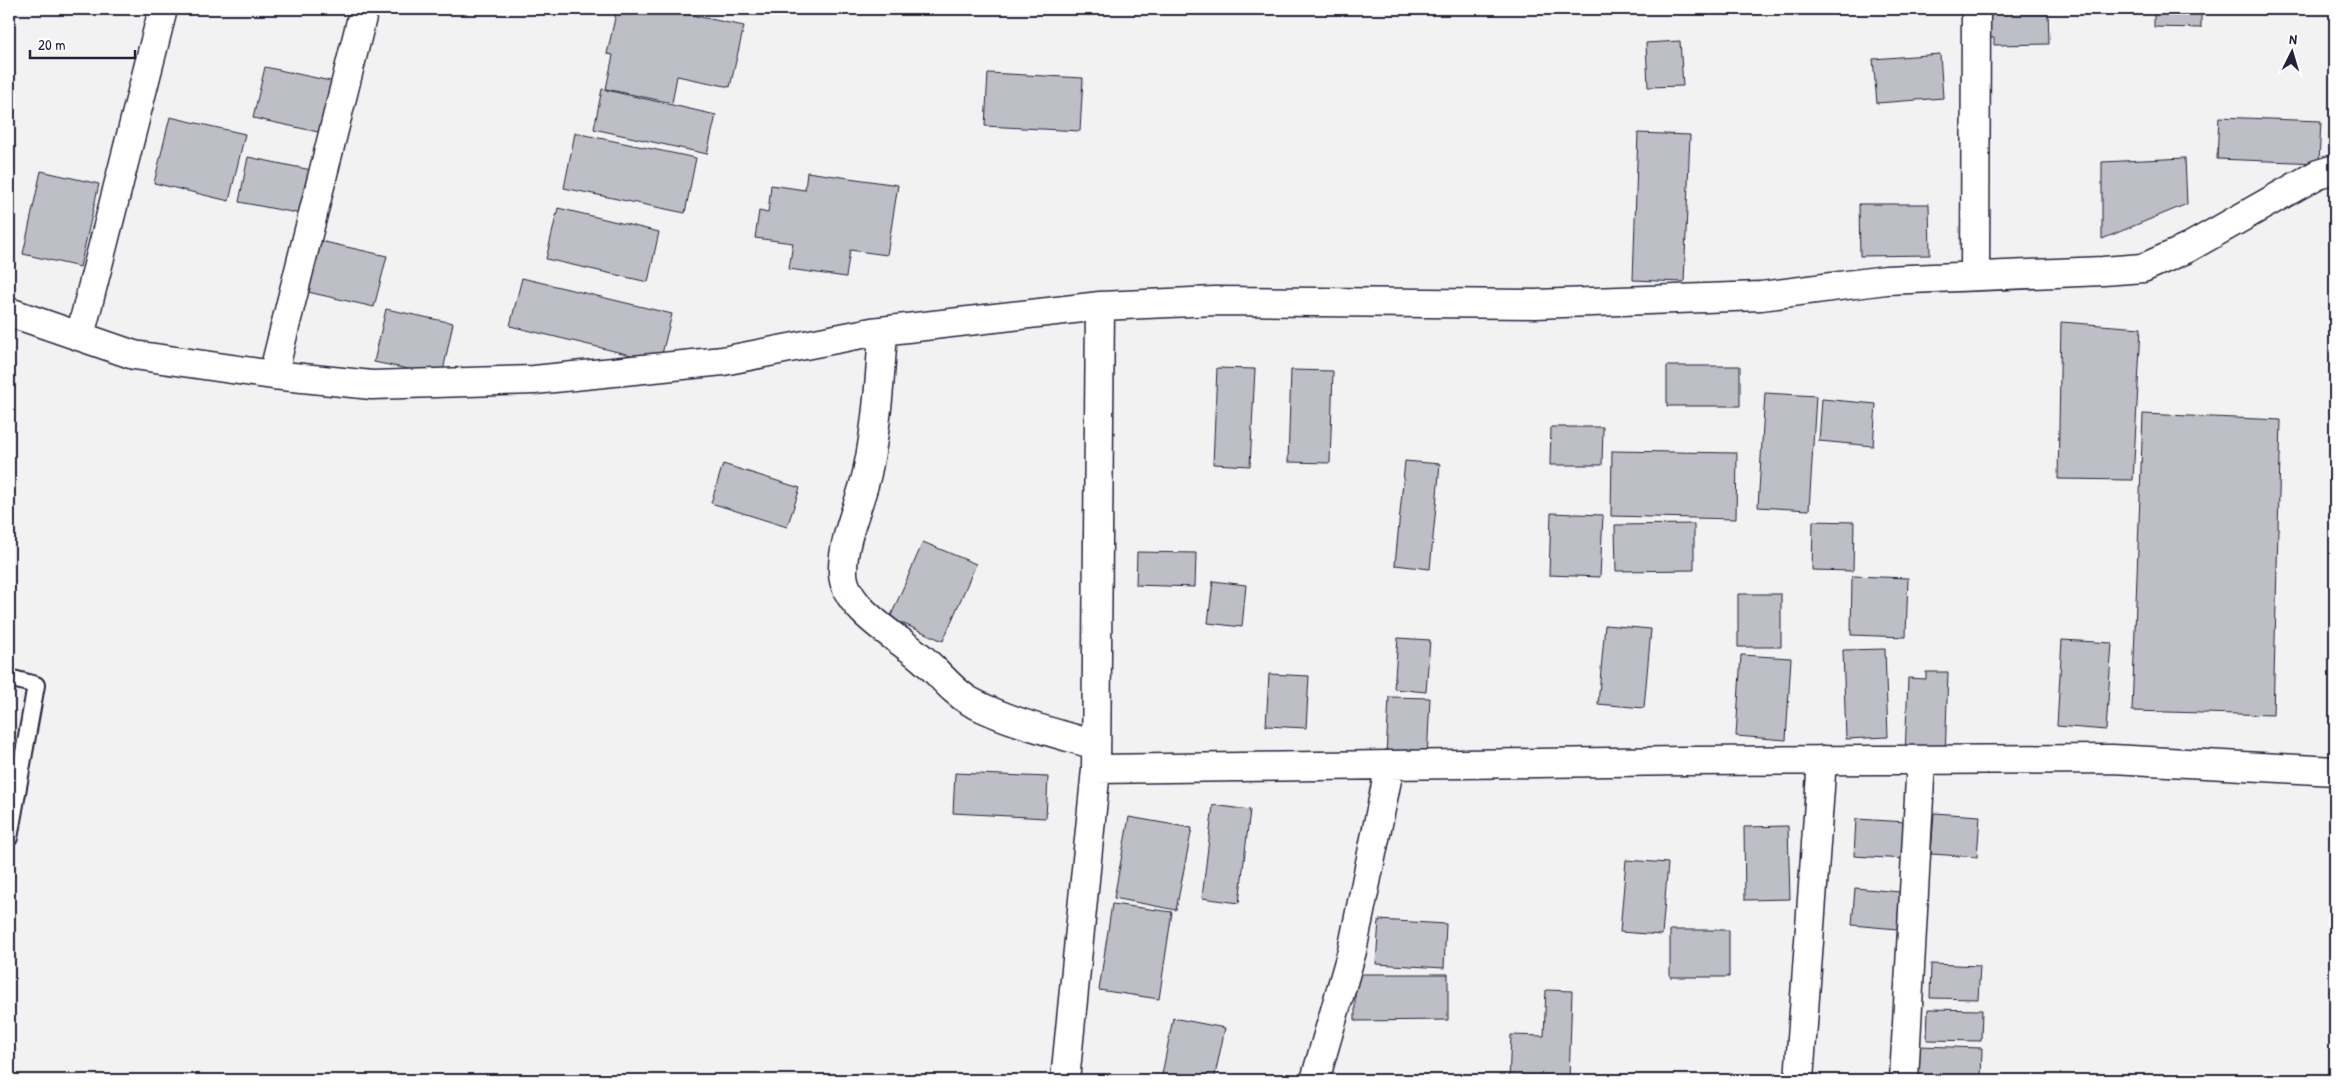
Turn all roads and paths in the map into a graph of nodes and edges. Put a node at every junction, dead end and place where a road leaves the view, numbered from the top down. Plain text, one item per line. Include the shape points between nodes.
1 (163, 9) edge
2 (364, 9) edge
3 (1976, 9) edge
4 (2335, 169) edge
5 (1975, 275) junction
6 (1100, 306) junction
7 (9, 312) edge
8 (883, 331) junction
9 (80, 336) junction
10 (273, 375) junction
11 (9, 678) edge
12 (1096, 757) junction
13 (1822, 760) junction
14 (1921, 760) junction
15 (1390, 765) junction
16 (2335, 771) edge
17 (9, 838) edge
18 (1065, 1080) edge
19 (1314, 1080) edge
20 (1799, 1080) edge
21 (1904, 1080) edge

1 - 9 street
2 - 10 street
3 - 5 street
4 - 5 street via 2318,174 2186,249 2143,268
5 - 6 street via 1886,280 1751,297 1535,304 1215,301
6 - 8 street
6 - 12 street
7 - 9 street
8 - 10 street via 723,361 534,380 372,385
8 - 12 street via 878,416 843,574 848,590 855,602 886,632 926,661 970,702 1023,722
9 - 10 street via 134,355
11 - 17 lane via 36,685
12 - 15 street
12 - 18 street
13 - 14 street
13 - 15 street
13 - 20 street
14 - 16 street via 2112,759
14 - 21 street
15 - 19 street via 1352,950

